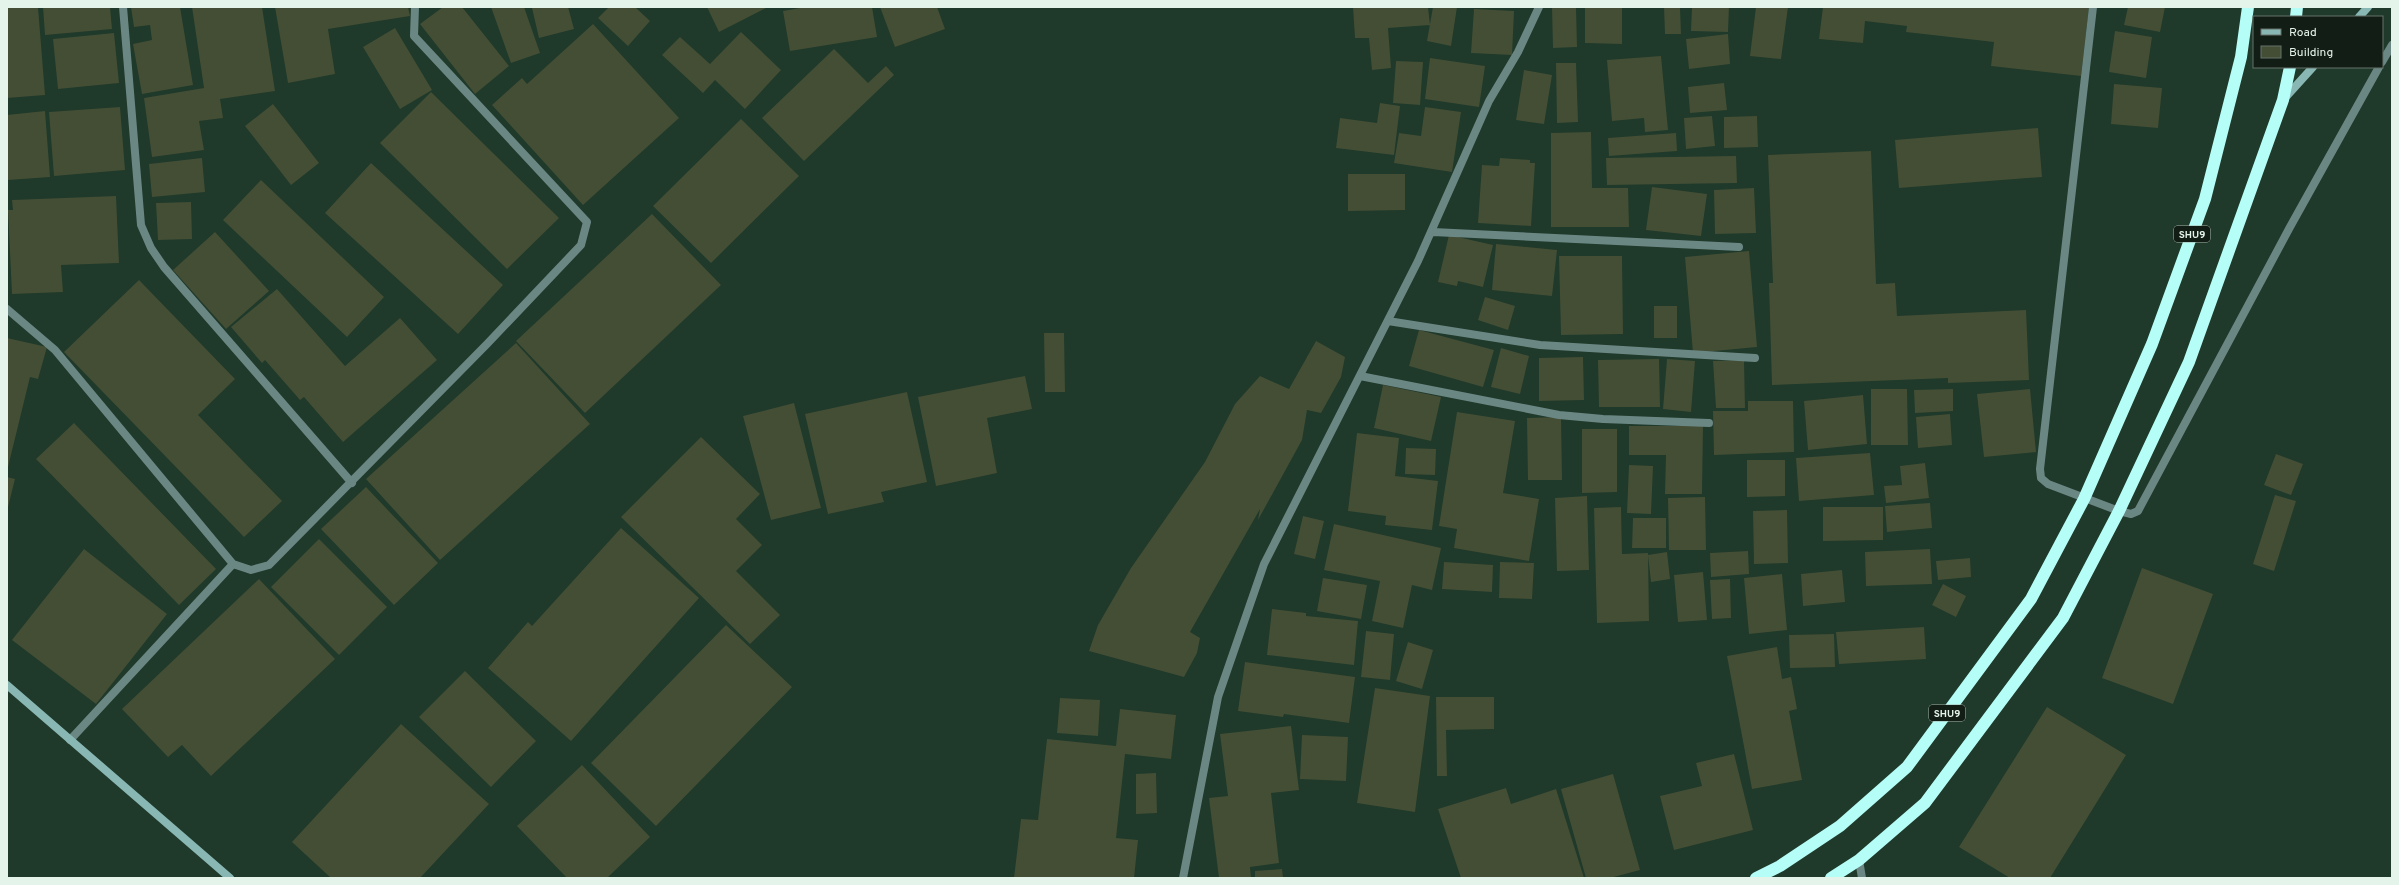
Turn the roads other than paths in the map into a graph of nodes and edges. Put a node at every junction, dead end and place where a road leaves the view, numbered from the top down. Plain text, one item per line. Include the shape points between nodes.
1 (123, 7) edge
2 (415, 7) edge
3 (1539, 7) edge
4 (2093, 7) edge
5 (2248, 7) edge
6 (2368, 7) edge
7 (2360, 16) edge
8 (2392, 45) edge
9 (2383, 60) edge
10 (2290, 68) edge
11 (2312, 68) edge
12 (2378, 68) edge
13 (2284, 100) junction
14 (1433, 232) junction
15 (1740, 247) dead end
16 (7, 309) edge
17 (1388, 321) junction
18 (1756, 358) dead end
19 (1360, 376) junction
20 (1709, 423) dead end
21 (352, 483) junction
22 (2084, 499) junction
23 (2118, 511) junction
24 (233, 564) junction
25 (7, 685) edge
26 (70, 740) junction
27 (1859, 860) junction
28 (230, 878) edge
29 (1183, 878) edge
30 (1756, 878) edge
31 (1831, 878) edge
32 (1862, 878) edge

1 - 21 street via 141,225 151,248
2 - 21 street via 414,36 587,222 581,245
3 - 14 street via 1518,52 1489,101
4 - 22 street via 2040,469 2041,478 2048,484
5 - 22 highway, SHU9 via 2241,57 2205,199 2152,344
6 - 7 street
8 - 9 street
10 - 13 highway
11 - 13 street
12 - 23 street via 2138,511 2131,514
13 - 23 highway via 2189,362
14 - 15 street
14 - 17 street
16 - 24 street via 55,350
17 - 18 street via 1540,346
17 - 19 street
19 - 20 street via 1559,415
19 - 29 street via 1264,564 1218,697
21 - 24 street via 269,565 251,570
22 - 23 street
22 - 30 highway, SHU9 via 2031,599 1907,767 1840,826 1780,866
23 - 27 highway via 2063,618 1925,803
24 - 26 street
25 - 26 street
26 - 28 street
27 - 31 highway
27 - 32 street

